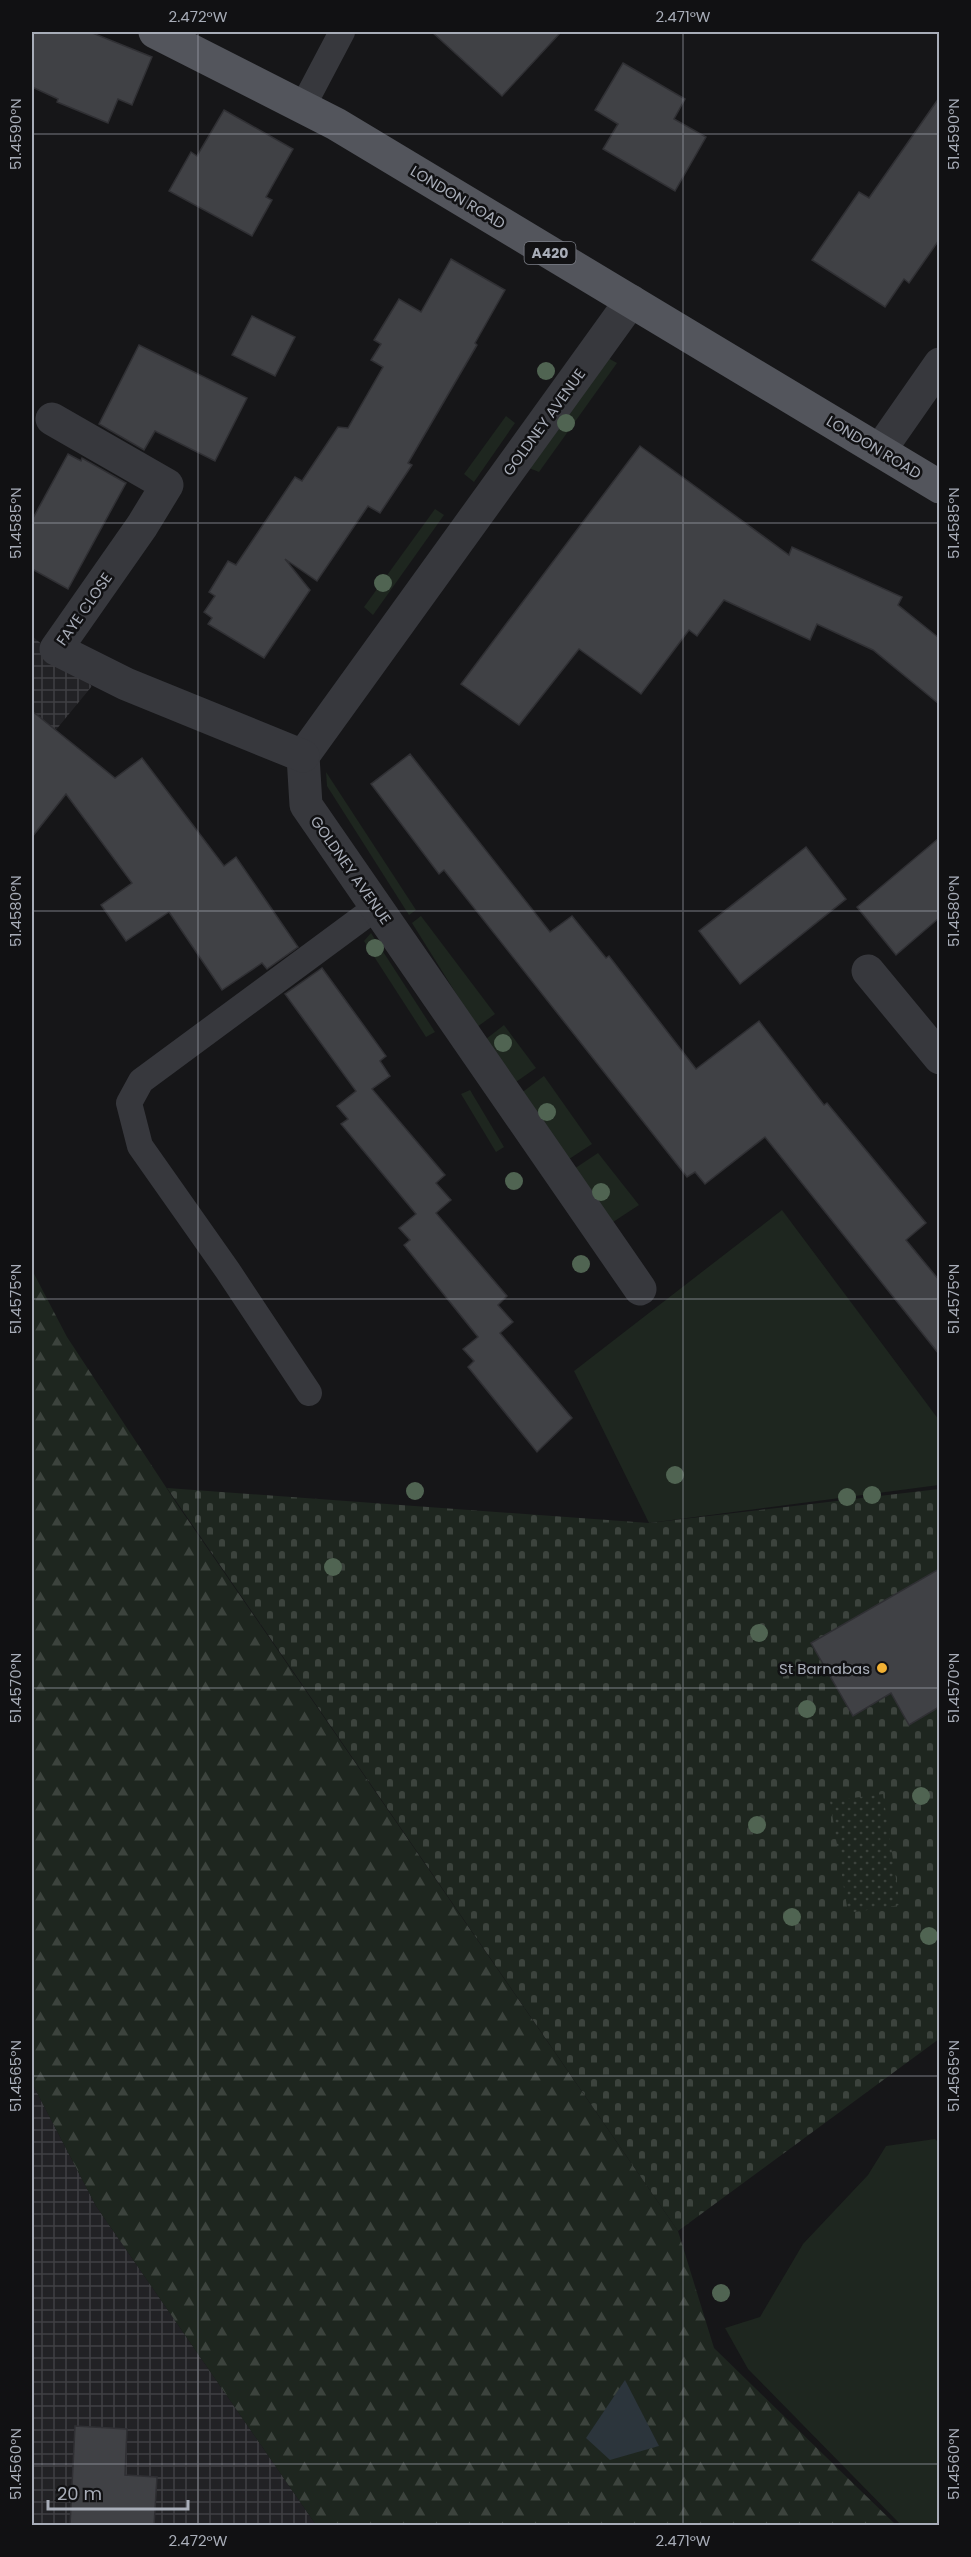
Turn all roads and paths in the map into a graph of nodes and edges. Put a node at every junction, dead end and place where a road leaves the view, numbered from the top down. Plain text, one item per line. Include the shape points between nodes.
1 (154, 32) edge
2 (342, 32) edge
3 (303, 106) junction
4 (631, 301) junction
5 (939, 364) edge
6 (52, 419) dead end
7 (879, 450) junction
8 (939, 487) edge
9 (303, 756) junction
10 (378, 906) junction
11 (868, 971) dead end
12 (939, 1058) edge
13 (640, 1289) dead end
14 (309, 1393) dead end

1 - 3 main road, LONDON ROAD / A420
2 - 3 lane
3 - 4 main road, LONDON ROAD / A420
4 - 7 main road, LONDON ROAD / A420
4 - 9 street, GOLDNEY AVENUE
5 - 7 street
6 - 9 street, FAYE CLOSE via 167,485 56,649 126,684
7 - 8 main road, LONDON ROAD / A420
9 - 10 street, GOLDNEY AVENUE via 306,805
10 - 13 street, GOLDNEY AVENUE
10 - 14 lane via 141,1081 129,1103 140,1146
11 - 12 street

